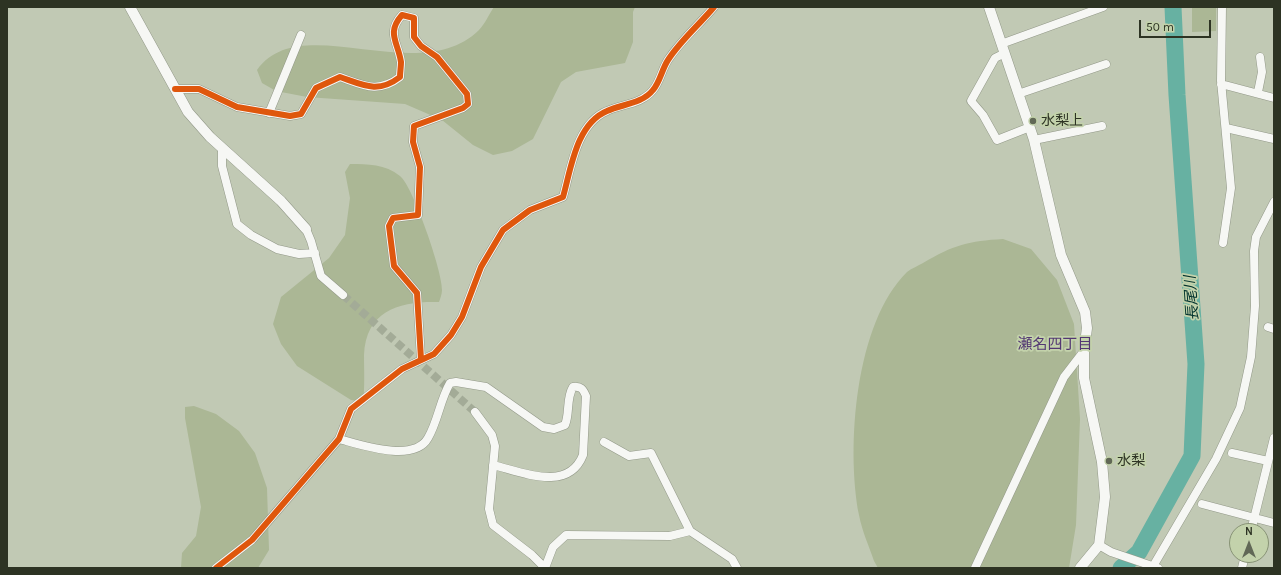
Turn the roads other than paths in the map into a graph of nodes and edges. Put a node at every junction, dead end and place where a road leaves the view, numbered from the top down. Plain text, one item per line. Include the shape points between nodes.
1 (130, 7) edge
2 (714, 7) edge
3 (989, 7) edge
4 (1103, 7) edge
5 (1222, 7) edge
6 (301, 35) dead end
7 (1003, 49) junction
8 (1260, 57) dead end
9 (1106, 64) dead end
10 (1221, 84) junction
11 (175, 89) junction
12 (1258, 92) junction
13 (1018, 94) junction
14 (1274, 98) edge
15 (269, 113) junction
16 (1102, 126) dead end
17 (1030, 127) junction
18 (1226, 128) junction
19 (1274, 139) edge
20 (1034, 140) junction
21 (222, 148) junction
22 (1274, 202) edge
23 (306, 228) joint
24 (1222, 244) dead end
25 (315, 253) junction
26 (343, 295) tunnel mouth
27 (1084, 351) junction
28 (421, 359) junction
29 (474, 412) tunnel mouth
30 (1274, 438) edge
31 (339, 439) junction
32 (604, 442) dead end
33 (1232, 453) dead end
34 (1270, 464) edge
35 (493, 465) junction
36 (1202, 504) dead end
37 (1254, 519) junction
38 (1253, 523) edge
39 (1274, 523) edge
40 (690, 531) junction
41 (1099, 545) junction
42 (1153, 566) edge
43 (216, 568) edge
44 (545, 568) edge
45 (737, 568) edge
46 (974, 568) edge
47 (1080, 568) edge

1 - 11 street
2 - 28 street via 668,60 653,90 627,106 607,111 595,119 584,132 576,149 563,197 530,210 503,230 482,267 462,317 451,335 434,354
3 - 7 street
4 - 7 street
5 - 10 street
6 - 15 street
7 - 13 street
7 - 17 street via 995,58 971,101 983,115 997,140
8 - 12 street via 1262,72
9 - 13 street
10 - 12 street
10 - 18 street
11 - 15 street via 199,89 238,107
11 - 21 street via 188,112
12 - 14 street
13 - 17 street
15 - 28 street via 290,116 301,114 316,88 340,77 367,87 388,86 400,77 401,62 393,35 395,23 402,15 414,18 414,37 421,46 437,57 467,94 468,104 463,108 414,126 412,142 420,167 418,215 393,218 389,226 394,266 417,293
16 - 20 street
17 - 20 street
18 - 19 street
18 - 24 street via 1231,188
20 - 27 street via 1061,255 1085,312 1087,328
21 - 23 street via 281,201
21 - 25 street via 222,166 237,224 277,249 299,254
22 - 42 street via 1256,237 1251,358 1240,408 1216,459
23 - 25 street
25 - 26 street via 320,276
27 - 41 street via 1084,378 1105,480 1105,504
27 - 46 street via 1064,377
28 - 31 street via 402,369 351,409
29 - 35 street via 492,435 495,446
30 - 34 street
31 - 35 street via 370,448 413,450 424,445 444,392 450,383 456,382 486,387 543,427 554,429 565,425 568,419 570,392 573,387 579,386 584,389 586,396 583,455 580,463 570,472 557,478
31 - 43 street via 252,540
32 - 40 street via 629,456 651,453
33 - 34 street
34 - 37 street
35 - 44 street via 489,509 493,525
36 - 37 street
37 - 38 street
37 - 39 street
40 - 44 street via 670,536 566,535 553,547
40 - 45 street via 732,559
41 - 42 street via 1111,552
41 - 47 street

